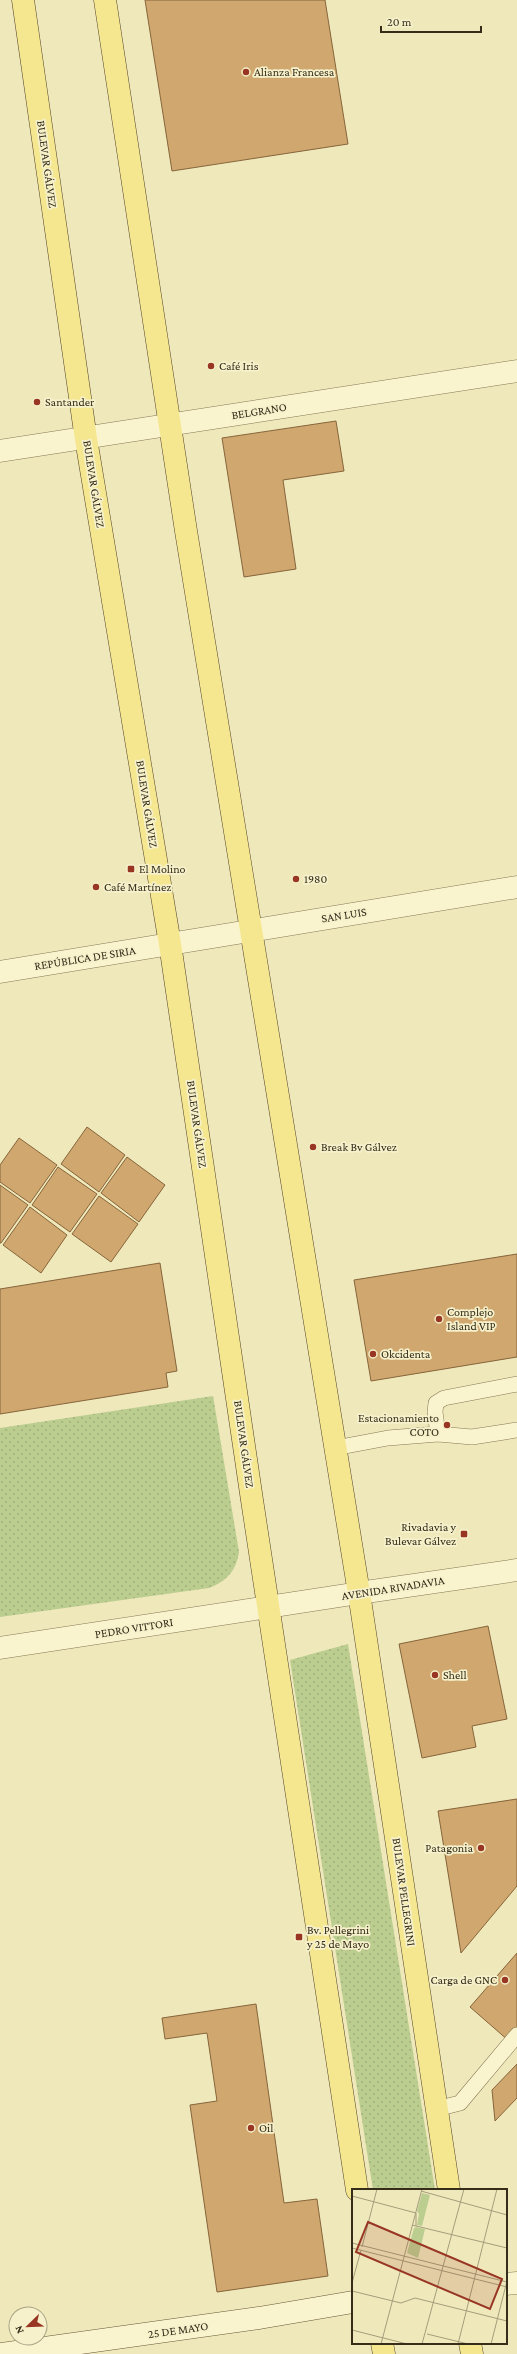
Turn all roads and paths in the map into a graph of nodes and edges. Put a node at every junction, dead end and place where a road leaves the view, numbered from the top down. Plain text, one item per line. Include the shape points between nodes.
1 (23, 0) edge
2 (105, 0) edge
3 (517, 371) edge
4 (170, 425) junction
5 (86, 438) junction
6 (0, 451) edge
7 (517, 887) edge
8 (250, 930) junction
9 (170, 944) junction
10 (0, 972) edge
11 (517, 1384) edge
12 (517, 1430) edge
13 (438, 1434) junction
14 (335, 1448) junction
15 (517, 1570) edge
16 (359, 1593) junction
17 (268, 1608) junction
18 (0, 1648) edge
19 (517, 2035) edge
20 (436, 2109) junction
21 (357, 2189) edge
22 (448, 2189) edge
23 (517, 2283) edge
24 (507, 2284) edge
25 (352, 2302) edge
26 (382, 2344) edge
27 (470, 2344) edge
28 (2, 2354) edge
29 (384, 2354) edge
30 (472, 2354) edge

1 - 5 main road, BULEVAR GÁLVEZ
2 - 4 main road
3 - 4 street, BELGRANO
4 - 5 street, BELGRANO
4 - 8 main road
5 - 6 street, BELGRANO
5 - 9 main road, BULEVAR GÁLVEZ
7 - 8 street, SAN LUIS
8 - 9 street, SAN LUIS
8 - 14 main road
9 - 10 street, REPÚBLICA DE SIRIA
9 - 17 main road, BULEVAR GÁLVEZ
11 - 13 lane via 444,1398 436,1404 434,1412
12 - 13 lane via 472,1437
13 - 14 lane via 388,1438
14 - 16 main road
15 - 16 street, AVENIDA RIVADAVIA
16 - 17 street, AVENIDA RIVADAVIA
16 - 20 main road, BULEVAR PELLEGRINI
17 - 18 street, PEDRO VITTORI
17 - 21 main road
19 - 20 lane via 460,2103
20 - 22 main road, BULEVAR PELLEGRINI
23 - 24 street
25 - 28 street, 25 DE MAYO via 259,2318
26 - 29 main road
27 - 30 main road

